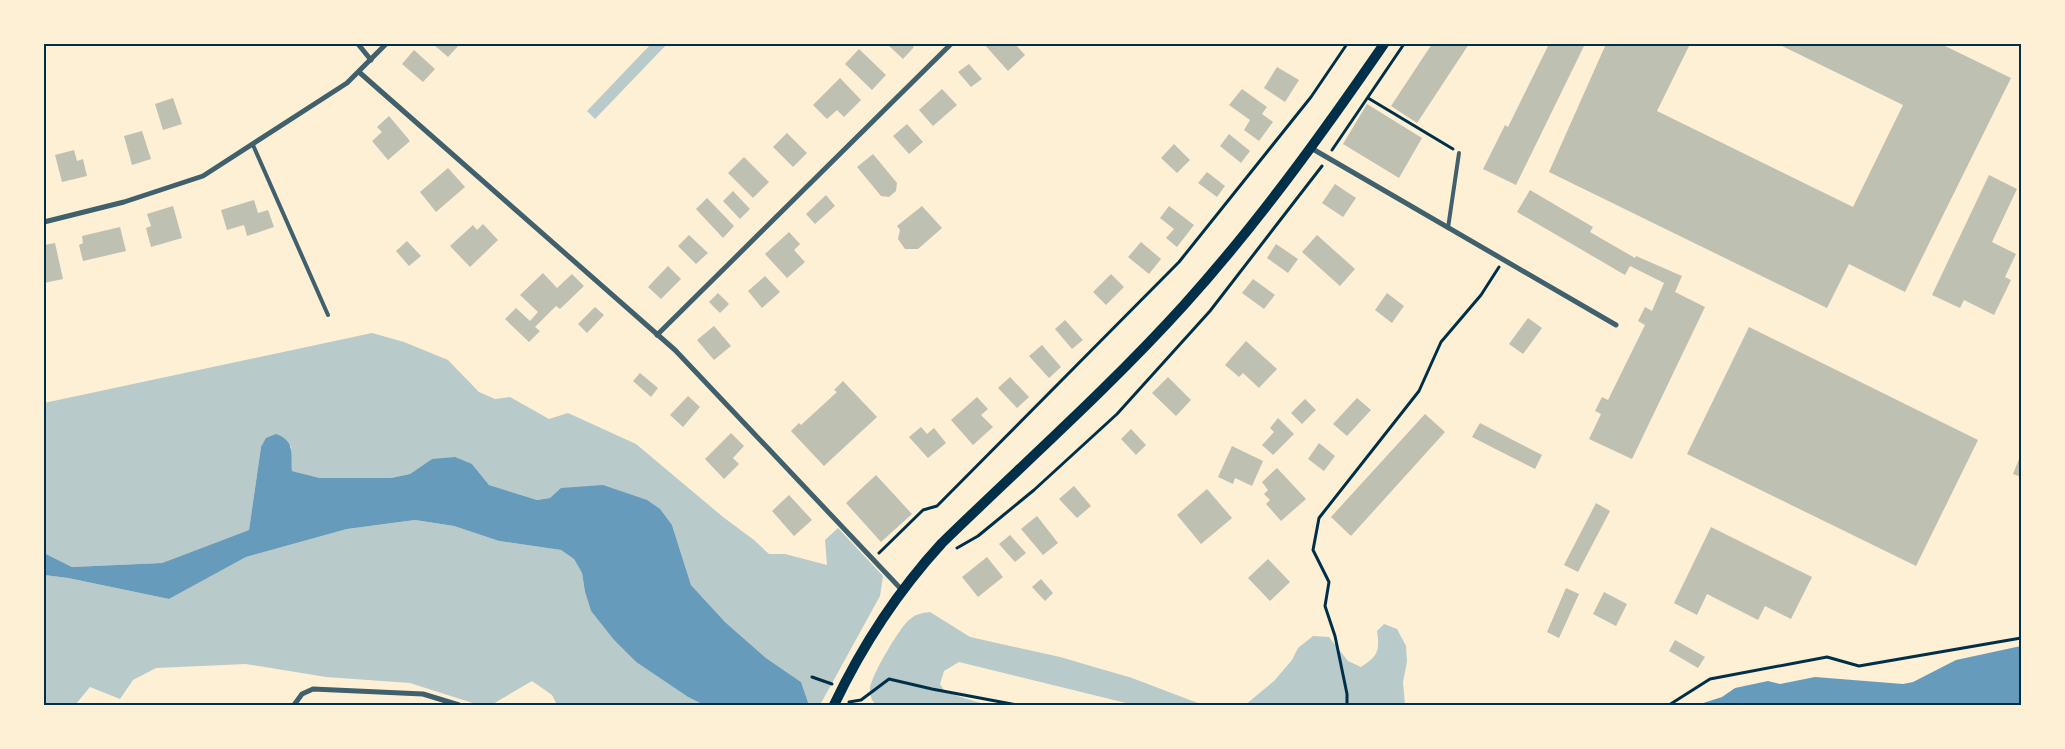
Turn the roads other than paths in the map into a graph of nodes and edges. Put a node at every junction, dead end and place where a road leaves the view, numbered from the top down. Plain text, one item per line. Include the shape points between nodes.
1 (358, 44) edge
2 (386, 44) edge
3 (951, 44) edge
4 (1384, 44) edge
5 (371, 60) junction
6 (359, 72) junction
7 (253, 145) junction
8 (1311, 148) junction
9 (1459, 152) road end
10 (44, 222) edge
11 (1448, 228) junction
12 (328, 315) dead end
13 (1616, 325) dead end
14 (657, 335) junction
15 (902, 590) junction
16 (836, 701) edge
17 (294, 705) edge
18 (458, 705) edge

1 - 5 street
2 - 5 street
3 - 14 street
4 - 8 main road
5 - 6 street
6 - 7 street via 329,96
6 - 14 street
7 - 10 street via 203,176 185,183
7 - 12 lane
8 - 11 street
8 - 15 main road via 1185,304 1114,379 942,543
9 - 11 lane
11 - 13 street
14 - 15 street via 675,350
15 - 16 main road
17 - 18 street via 302,694 313,689 423,694

